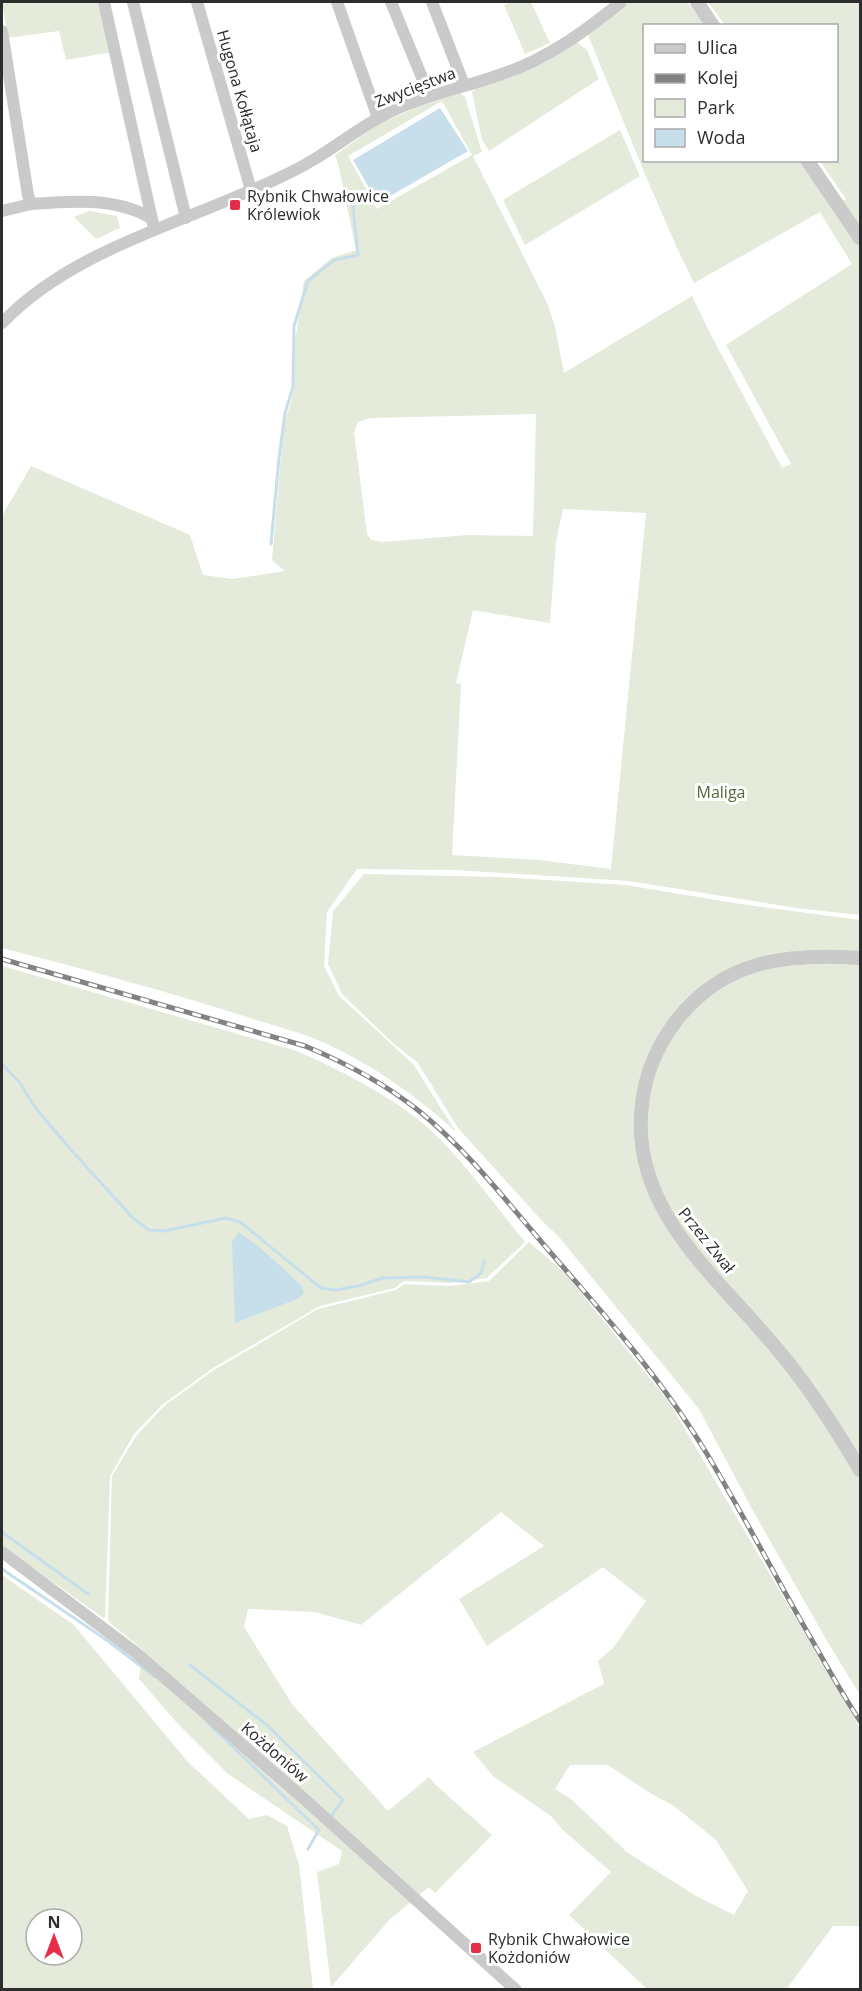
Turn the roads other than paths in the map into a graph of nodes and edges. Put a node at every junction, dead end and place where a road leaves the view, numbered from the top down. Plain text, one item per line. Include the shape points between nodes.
1 (104, 2) edge
2 (134, 2) edge
3 (197, 2) edge
4 (337, 2) edge
5 (391, 2) edge
6 (432, 2) edge
7 (621, 2) edge
8 (697, 2) edge
9 (712, 24) edge
10 (2, 31) edge
11 (464, 85) junction
12 (426, 97) junction
13 (378, 118) junction
14 (808, 162) edge
15 (251, 190) junction
16 (31, 204) junction
17 (2, 211) edge
18 (186, 218) junction
19 (153, 225) junction
20 (861, 238) edge
21 (2, 322) edge
22 (861, 958) edge
23 (861, 1470) edge
24 (2, 1552) edge
25 (516, 1989) edge

1 - 19 street
2 - 18 street
3 - 15 street, Hugona Kołłątaja
4 - 13 street
5 - 12 street via 423,80
6 - 11 street
7 - 11 street, Zwycięstwa via 572,40 537,60
8 - 9 street
10 - 16 street
11 - 12 street, Zwycięstwa
12 - 13 street, Zwycięstwa
13 - 15 street, Zwycięstwa via 305,165
14 - 20 street
15 - 18 street, Zwycięstwa
16 - 17 street
16 - 19 street via 98,203 130,210
18 - 19 street, Zwycięstwa
19 - 21 street, Zwycięstwa via 69,270 26,299
22 - 23 street, Przez Zwał via 809,956 772,961 736,973 701,995 670,1029 654,1058 644,1089 640,1128 650,1184 667,1218 795,1371
24 - 25 street, Kożdoniów via 135,1652

